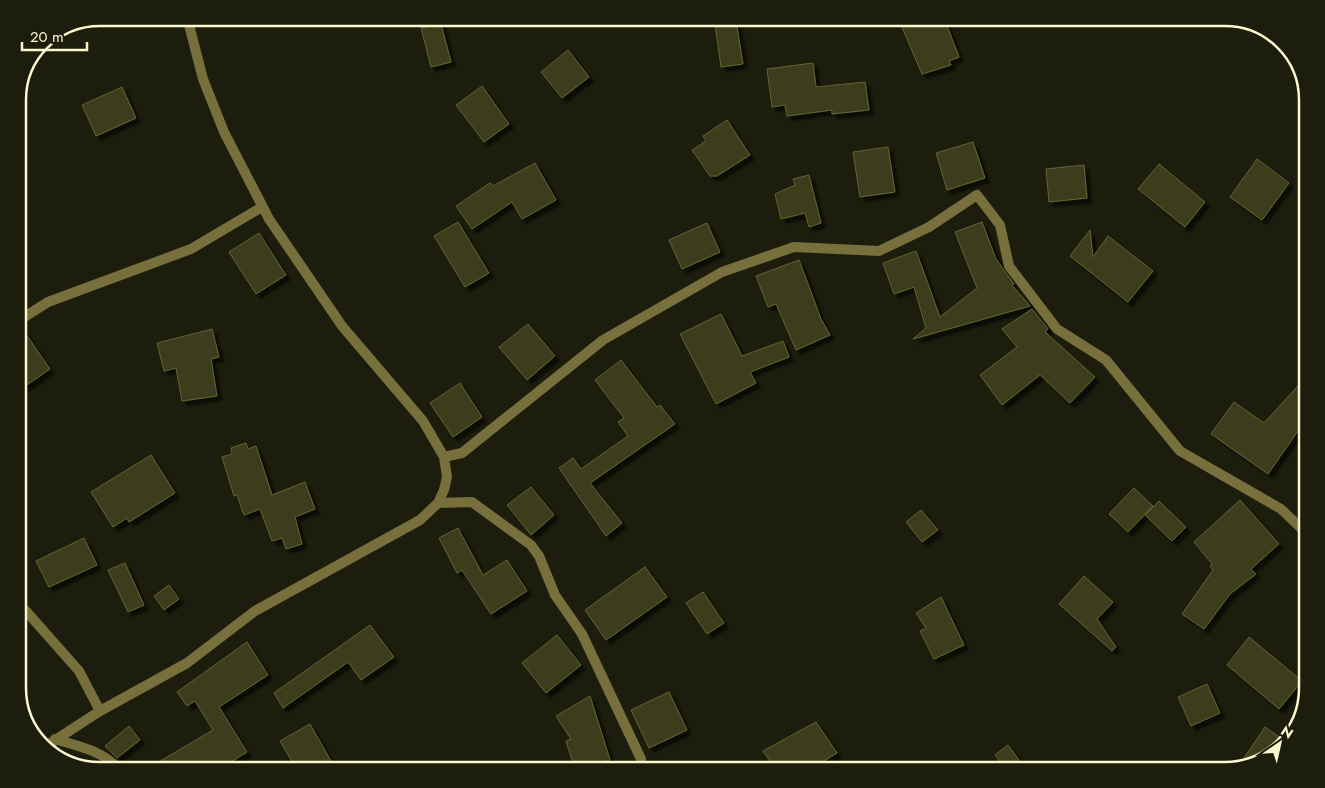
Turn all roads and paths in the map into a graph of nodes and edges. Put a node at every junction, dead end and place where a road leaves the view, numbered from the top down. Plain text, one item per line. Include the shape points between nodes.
1 (189, 26) edge
2 (262, 207) junction
3 (26, 316) edge
4 (444, 457) junction
5 (438, 503) junction
6 (1299, 525) edge
7 (26, 611) edge
8 (100, 711) junction
9 (55, 739) junction
10 (50, 742) edge
11 (113, 762) edge
12 (641, 762) edge

1 - 2 street via 203,79 224,132
2 - 3 street via 191,249 48,302
2 - 4 street via 342,326 423,421
4 - 5 street via 447,477
4 - 6 street via 462,453 603,340 722,272 794,247 879,251 929,227 977,195 1000,225 1009,266 1057,329 1106,360 1180,451 1282,509
5 - 8 street via 420,520 255,611 187,663
5 - 12 street via 472,502 531,544 554,595 582,634
7 - 8 street via 79,671
8 - 9 street
9 - 10 street
9 - 11 street via 88,749

